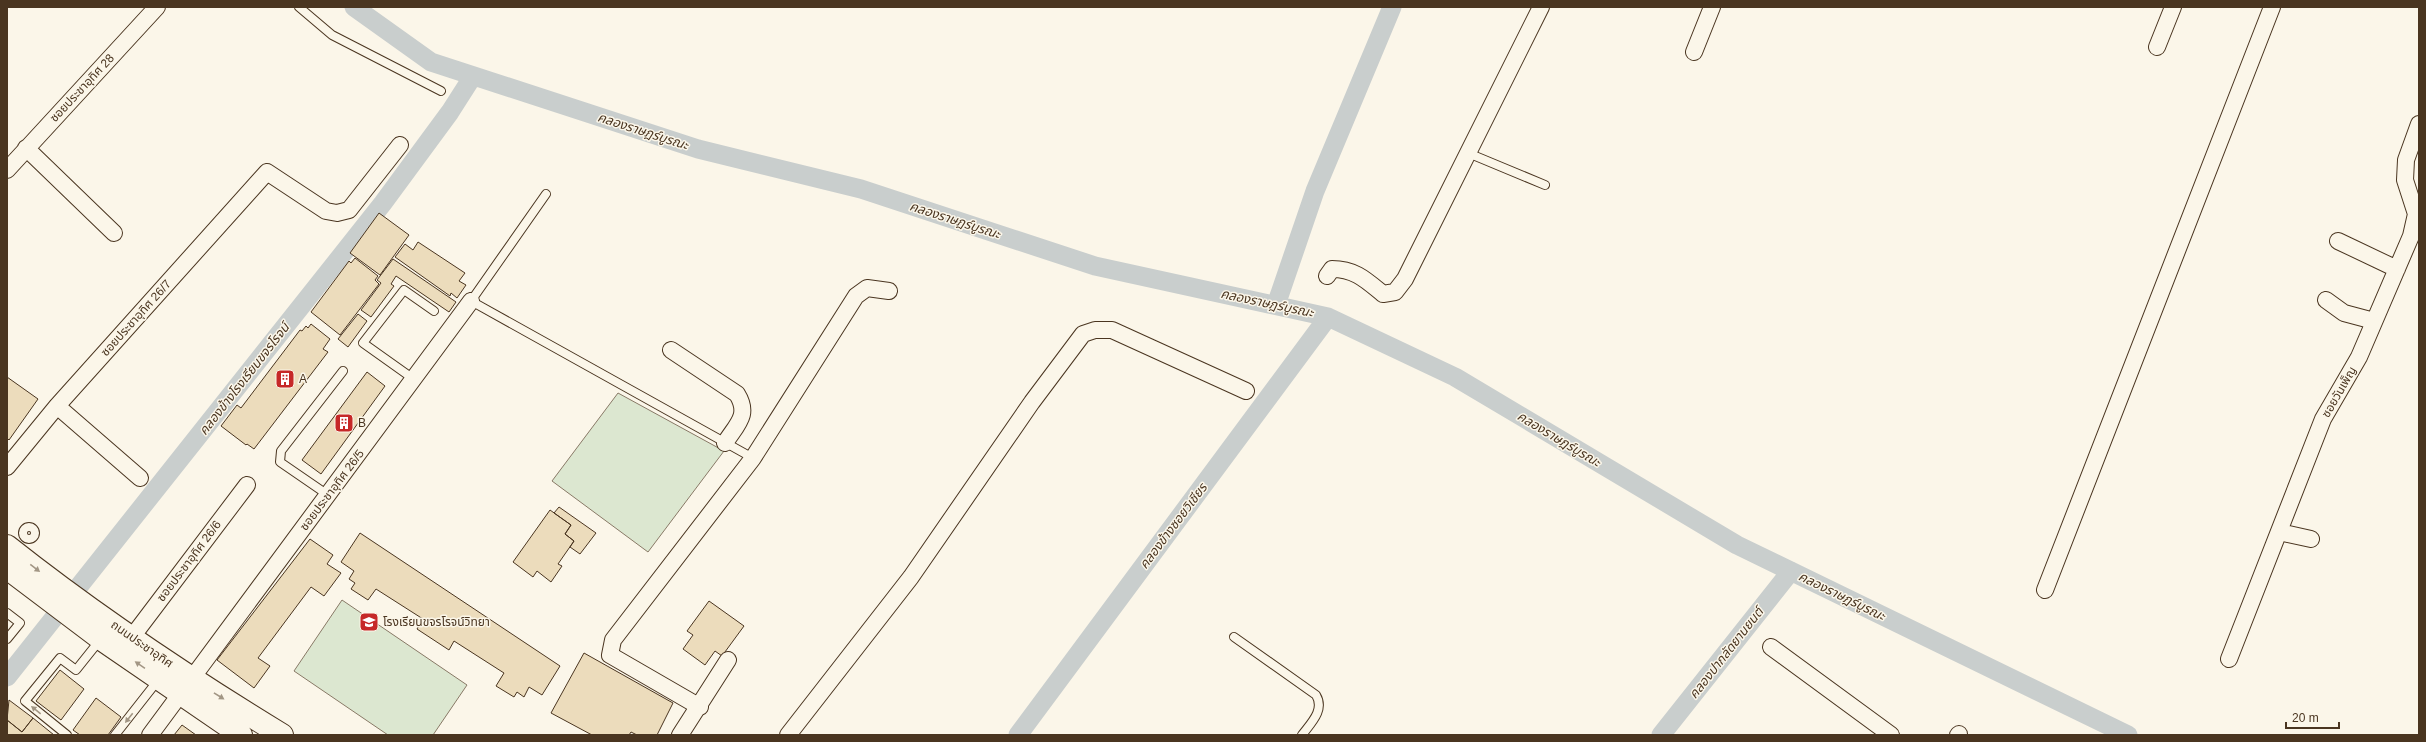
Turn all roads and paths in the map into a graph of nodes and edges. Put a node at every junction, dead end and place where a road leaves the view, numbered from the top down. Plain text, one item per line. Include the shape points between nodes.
1 (157, 7) edge
2 (299, 7) edge
3 (1541, 7) edge
4 (1712, 7) edge
5 (2173, 7) edge
6 (2272, 7) edge
7 (2157, 47) dead end
8 (1694, 52) dead end
9 (441, 91) dead end
10 (2419, 124) edge
11 (400, 145) dead end
12 (26, 148) junction
13 (1468, 154) junction
14 (7, 170) edge
15 (1545, 185) dead end
16 (546, 194) dead end
17 (114, 233) dead end
18 (2338, 241) dead end
19 (2397, 269) junction
20 (1327, 276) dead end
21 (889, 291) dead end
22 (2326, 300) dead end
23 (471, 301) junction
24 (434, 311) dead end
25 (2374, 321) junction
26 (670, 350) dead end
27 (342, 371) dead end
28 (415, 380) junction
29 (1246, 391) dead end
30 (57, 406) junction
31 (725, 443) junction
32 (753, 458) junction
33 (7, 467) edge
34 (140, 478) dead end
35 (247, 485) dead end
36 (328, 495) junction
37 (2279, 532) junction
38 (2311, 539) dead end
39 (13, 551) edge
40 (2045, 590) dead end
41 (78, 611) junction
42 (7, 613) edge
43 (132, 637) junction
44 (1234, 637) dead end
45 (7, 639) edge
46 (101, 639) junction
47 (1770, 647) dead end
48 (2229, 659) dead end
49 (728, 660) dead end
50 (160, 679) junction
51 (187, 687) junction
52 (700, 707) junction
53 (67, 735) edge
54 (116, 735) edge
55 (150, 735) edge
56 (241, 735) edge
57 (282, 735) edge
58 (680, 735) edge
59 (788, 735) edge
60 (1302, 735) edge
61 (1891, 735) edge

1 - 12 street, ซอยประชาอุทิศ 28
2 - 9 lane via 332,35
3 - 13 street
4 - 8 street
5 - 7 street
6 - 40 street
10 - 19 street, ซอยวันเพ็ญ via 2406,160 2405,180 2416,214 2411,236
11 - 30 street, ซอยประชาอุทิศ 26/7 via 349,210 337,213 326,211 267,172
12 - 14 street, ซอยประชาอุทิศ 28
12 - 17 street
13 - 15 lane
13 - 20 street via 1396,292 1383,294 1360,275 1346,269 1332,269
16 - 23 lane
18 - 19 street
19 - 25 street, ซอยวันเพ็ญ
21 - 32 street via 867,288 856,296
22 - 25 street via 2344,312
23 - 28 street, ซอยประชาอุทิศ 26/5
23 - 31 lane
24 - 28 lane via 404,290 363,343
25 - 37 street, ซอยวันเพ็ญ via 2353,370 2323,419
26 - 31 street via 737,394 744,413
27 - 36 lane via 281,451 280,462
28 - 36 street, ซอยประชาอุทิศ 26/5
29 - 59 street via 1112,330 1095,330 1083,334 1032,402 911,577
30 - 33 street, ซอยประชาอุทิศ 26/7
30 - 34 street
31 - 32 lane
32 - 52 street via 613,640 610,656
35 - 43 street, ซอยประชาอุทิศ 26/6
36 - 51 street, ซอยประชาอุทิศ 26/5
37 - 38 street
37 - 48 street, ซอยวันเพ็ญ
39 - 41 main road, ถนนประชาอุทิศ via 57,595
41 - 43 main road, ถนนประชาอุทิศ
41 - 46 main road, ถนนประชาอุทิศ
42 - 45 lane via 20,623
43 - 51 main road, ถนนประชาอุทิศ
44 - 60 lane via 1316,695 1320,701 1320,708
50 -> 46 main road, ถนนประชาอุทิศ
53 -> 46 lane via 25,701 60,658 76,670
47 - 61 street
49 - 52 street
50 - 51 main road, ถนนประชาอุทิศ
50 -> 54 lane
51 - 55 street, ซอยประชาอุทิศ 26/5
51 - 56 main road, ถนนประชาอุทิศ
51 -> 57 main road, ถนนประชาอุทิศ
52 - 58 street

